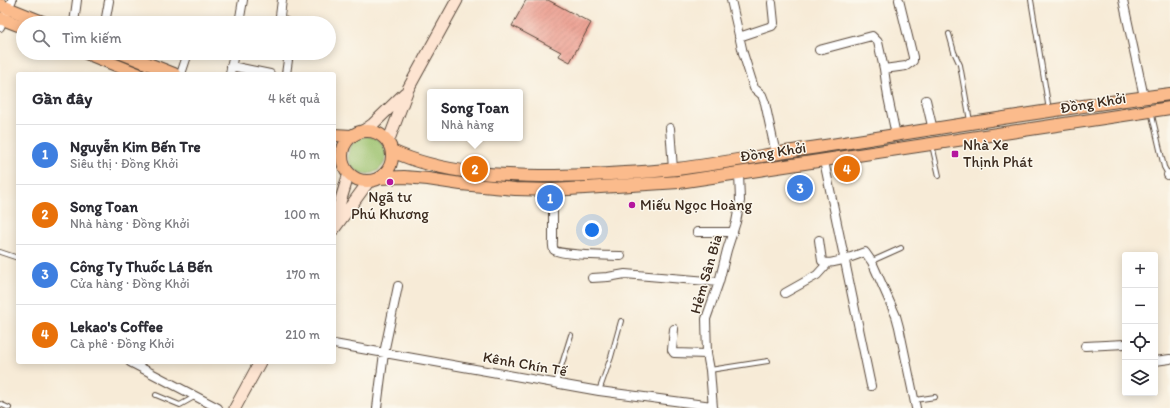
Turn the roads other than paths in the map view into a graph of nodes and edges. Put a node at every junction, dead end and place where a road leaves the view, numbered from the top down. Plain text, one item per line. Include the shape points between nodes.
1 (77, 0) edge
2 (243, 0) edge
3 (282, 0) edge
4 (457, 0) edge
5 (731, 0) edge
6 (900, 0) edge
7 (1031, 0) edge
8 (1123, 0) edge
9 (109, 1) dead end
10 (772, 3) dead end
11 (6, 4) edge
12 (31, 16) edge
13 (75, 16) edge
14 (106, 16) edge
15 (240, 16) edge
16 (280, 16) edge
17 (1, 21) edge
18 (16, 25) edge
19 (949, 34) dead end
20 (739, 37) junction
21 (819, 50) dead end
22 (98, 60) edge
23 (138, 60) edge
24 (186, 60) edge
25 (233, 60) edge
26 (288, 60) edge
27 (116, 70) edge
28 (231, 70) edge
29 (884, 70) junction
30 (127, 72) edge
31 (169, 72) edge
32 (182, 72) edge
33 (250, 72) edge
34 (286, 72) edge
35 (408, 89) junction
36 (1170, 94) edge
37 (1144, 97) junction
38 (926, 100) dead end
39 (1170, 108) edge
40 (1150, 110) junction
41 (1049, 111) junction
42 (970, 124) junction
43 (670, 128) dead end
44 (933, 130) junction
45 (358, 134) junction
46 (336, 135) edge
47 (896, 135) junction
48 (933, 143) junction
49 (390, 146) junction
50 (776, 154) junction
51 (824, 161) junction
52 (342, 165) edge
53 (676, 169) junction
54 (463, 171) junction
55 (739, 173) junction
56 (939, 176) dead end
57 (1169, 176) edge
58 (374, 179) junction
59 (679, 182) junction
60 (461, 184) junction
61 (553, 190) junction
62 (336, 208) edge
63 (336, 226) edge
64 (697, 232) dead end
65 (733, 232) junction
66 (819, 240) dead end
67 (901, 248) dead end
68 (0, 252) edge
69 (621, 256) dead end
70 (16, 257) edge
71 (844, 259) junction
72 (872, 262) junction
73 (827, 264) junction
74 (592, 278) dead end
75 (719, 282) junction
76 (398, 286) dead end
77 (785, 293) dead end
78 (621, 321) dead end
79 (674, 329) dead end
80 (571, 335) dead end
81 (336, 344) edge
82 (1122, 344) edge
83 (1085, 346) dead end
84 (384, 352) junction
85 (707, 354) junction
86 (1170, 359) edge
87 (768, 361) dead end
88 (1158, 361) edge
89 (134, 364) edge
90 (259, 364) edge
91 (710, 370) junction
92 (555, 383) junction
93 (871, 386) dead end
94 (599, 391) junction
95 (156, 395) dead end
96 (196, 396) junction
97 (935, 397) dead end
98 (0, 404) edge
99 (915, 404) edge
100 (713, 407) edge
101 (9, 408) edge
102 (218, 408) edge
103 (235, 408) edge
104 (377, 408) edge

1 - 13 street
2 - 15 street
3 - 16 street
4 - 35 main road
5 - 20 street
6 - 29 street via 913,57 906,66
7 - 41 lane
8 - 37 street
9 - 14 street
10 - 20 street via 772,26
11 - 12 main road
11 - 17 street
17 - 18 main road
19 - 42 lane via 960,65
20 - 50 street via 754,88 762,95 765,103
21 - 29 street via 872,36 878,42
22 - 27 main road
23 - 31 main road
24 - 32 street
25 - 28 street
26 - 34 street
27 - 30 main road
28 - 33 street
29 - 47 street
35 - 45 main road via 373,124
35 - 49 main road
36 - 37 main road, Đồng Khởi
37 - 41 main road, Đồng Khởi
38 - 44 street
39 - 40 main road, Đồng Khởi
40 - 48 main road, Đồng Khởi
40 - 57 lane via 1164,167
41 - 42 main road, Đồng Khởi
42 - 44 main road, Đồng Khởi
43 - 53 street
44 - 47 main road, Đồng Khởi
44 - 48 main road
45 - 46 main road
45 - 49 main road via 370,131 377,133
45 - 52 main road via 348,140 342,152
47 - 50 main road, Đồng Khởi
48 - 51 main road, Đồng Khởi
48 - 56 lane
49 - 54 main road, Đồng Khởi via 408,158 432,166
49 - 58 main road via 391,164 384,174
50 - 53 main road, Đồng Khởi
51 - 55 main road, Đồng Khởi
51 - 71 street
52 - 58 main road via 355,178
52 - 62 main road
53 - 54 main road, Đồng Khởi via 518,176
53 - 59 main road
54 - 60 main road
55 - 59 main road, Đồng Khởi
55 - 65 street, Hẻm Sân Bia via 739,211
58 - 60 main road, Đồng Khởi via 404,177
58 - 63 main road
59 - 61 main road, Đồng Khởi
60 - 61 main road, Đồng Khởi
61 - 69 street via 555,251
64 - 65 street
65 - 75 street, Hẻm Sân Bia
66 - 73 street via 822,261
67 - 72 lane
68 - 70 lane
71 - 72 street via 865,252
71 - 73 street
71 - 93 street
72 - 99 street via 898,322
73 - 77 street via 816,275
74 - 75 street via 625,274
75 - 85 street, Hẻm Sân Bia via 706,319
76 - 84 street
78 - 94 lane
79 - 85 street via 674,353
80 - 92 lane
81 - 84 street, Kênh Chín Tế
82 - 83 street
84 - 92 street, Kênh Chín Tế
84 - 104 street
85 - 91 street, Hẻm Sân Bia
86 - 88 street
87 - 91 lane
89 - 96 street
90 - 103 main road
91 - 100 street, Hẻm Sân Bia
92 - 94 street, Kênh Chín Tế
94 - 100 street, Kênh Chín Tế
95 - 96 lane via 180,405
96 - 102 street
97 - 99 lane
98 - 101 lane

